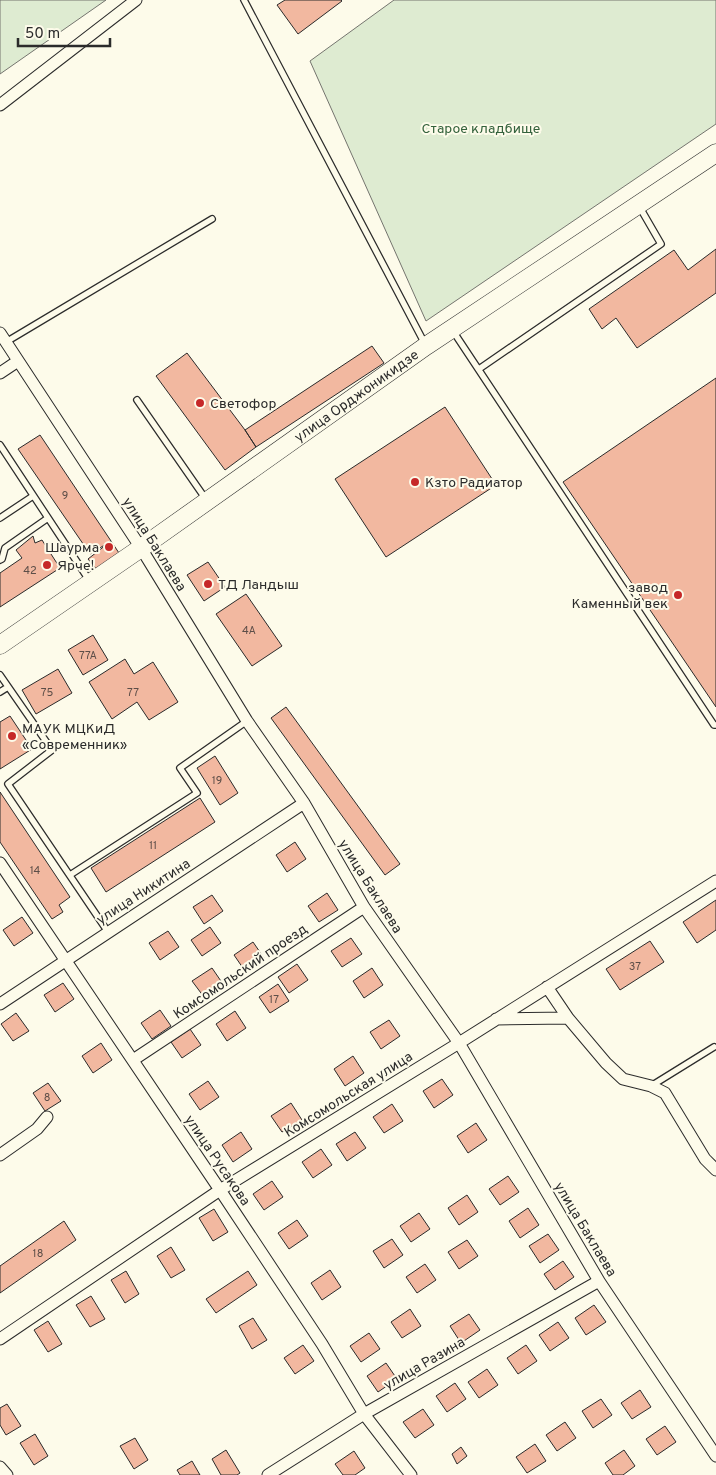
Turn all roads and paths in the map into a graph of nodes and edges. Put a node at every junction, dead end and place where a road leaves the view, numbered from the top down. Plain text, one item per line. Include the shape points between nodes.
1 (136, 0) edge
2 (244, 0) edge
3 (0, 105) edge
4 (716, 153) edge
5 (639, 205) junction
6 (212, 219) dead end
7 (452, 330) junction
8 (3, 338) edge
9 (426, 346) junction
10 (18, 361) junction
11 (479, 369) junction
12 (0, 373) edge
13 (137, 400) dead end
14 (0, 445) edge
15 (33, 496) junction
16 (206, 500) junction
17 (0, 518) edge
18 (48, 518) junction
19 (141, 548) junction
20 (0, 560) edge
21 (90, 582) junction
22 (0, 645) edge
23 (0, 674) edge
24 (8, 687) junction
25 (0, 692) edge
26 (247, 721) junction
27 (716, 725) edge
28 (304, 803) junction
29 (0, 862) edge
30 (70, 875) junction
31 (716, 881) edge
32 (364, 907) junction
33 (108, 932) junction
34 (65, 960) junction
35 (547, 987) junction
36 (0, 1004) edge
37 (568, 1018) junction
38 (496, 1019) junction
39 (459, 1043) junction
40 (714, 1047) dead end
41 (132, 1060) junction
42 (651, 1086) junction
43 (47, 1117) dead end
44 (0, 1155) edge
45 (716, 1170) edge
46 (220, 1190) junction
47 (599, 1281) junction
48 (0, 1339) edge
49 (364, 1414) junction
50 (716, 1456) edge
51 (0, 1467) edge
52 (7, 1475) edge
53 (268, 1475) edge
54 (411, 1475) edge

1 - 3 street
2 - 9 lane
4 - 5 main road, улица Орджоникидзе
5 - 7 main road, улица Орджоникидзе
5 - 11 lane via 661,244
6 - 8 lane
7 - 9 main road, улица Орджоникидзе
7 - 11 lane
8 - 10 street, улица Баклаева
9 - 16 main road, улица Орджоникидзе
10 - 12 street
10 - 19 street, улица Баклаева
11 - 27 lane
13 - 16 lane
14 - 15 lane
15 - 17 lane
15 - 18 lane
16 - 19 main road, улица Орджоникидзе
18 - 20 lane via 5,548
18 - 21 lane
19 - 21 main road, улица Орджоникидзе
19 - 26 street, улица Баклаева
21 - 22 main road, улица Орджоникидзе
23 - 24 lane
24 - 25 lane
24 - 30 lane via 52,750 8,784
26 - 28 street, улица Баклаева
26 - 30 lane via 180,768 197,793
28 - 32 street, улица Баклаева
28 - 33 street, улица Никитина
29 - 34 street, улица Русакова
30 - 33 lane
31 - 35 street, Комсомольская улица
32 - 39 street, улица Баклаева
32 - 41 street, Комсомольский проезд
33 - 34 street, улица Никитина
34 - 36 street, улица Никитина
34 - 41 street, улица Русакова
35 - 37 street
35 - 38 street, Комсомольская улица
37 - 38 street
37 - 42 street via 623,1079
38 - 39 street, Комсомольская улица
39 - 46 street, Комсомольская улица
39 - 47 street, улица Баклаева
40 - 42 lane
41 - 46 street, улица Русакова
42 - 45 street via 665,1093 705,1159
43 - 44 street via 37,1129
46 - 48 street, Комсомольская улица
46 - 49 street, улица Русакова via 322,1344
47 - 49 street, улица Разина
47 - 50 street, улица Баклаева
49 - 53 street, улица Разина
49 - 54 street, улица Русакова
51 - 52 street

